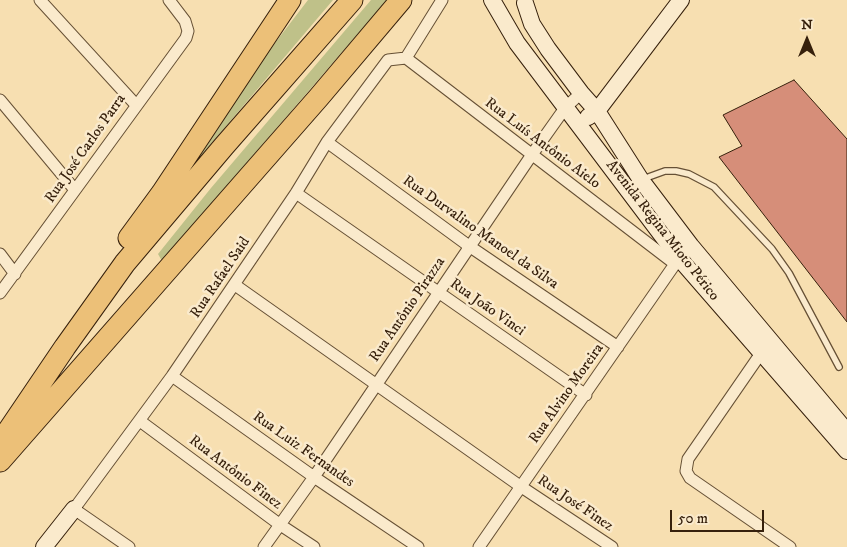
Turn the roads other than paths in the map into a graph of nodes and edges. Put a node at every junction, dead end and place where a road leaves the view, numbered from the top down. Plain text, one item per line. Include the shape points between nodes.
1 (40, 0) edge
2 (169, 0) edge
3 (290, 0) edge
4 (352, 0) edge
5 (401, 0) edge
6 (442, 0) edge
7 (492, 0) edge
8 (681, 0) edge
9 (528, 2) edge
10 (406, 58) junction
11 (581, 93) junction
12 (0, 100) edge
13 (136, 105) junction
14 (565, 108) junction
15 (597, 111) junction
16 (578, 124) junction
17 (327, 142) junction
18 (531, 156) junction
19 (637, 174) junction
20 (621, 180) junction
21 (76, 190) junction
22 (296, 193) junction
23 (469, 246) junction
24 (0, 254) edge
25 (681, 256) junction
26 (15, 274) junction
27 (235, 285) junction
28 (438, 292) junction
29 (0, 293) edge
30 (65, 346) junction
31 (618, 347) junction
32 (765, 348) junction
33 (839, 367) dead end
34 (172, 376) junction
35 (377, 384) junction
36 (586, 395) junction
37 (140, 421) junction
38 (847, 432) edge
39 (0, 443) edge
40 (847, 451) edge
41 (0, 461) edge
42 (314, 477) junction
43 (520, 486) junction
44 (74, 509) junction
45 (279, 524) junction
46 (44, 547) edge
47 (129, 547) edge
48 (264, 547) edge
49 (314, 547) edge
50 (418, 547) edge
51 (479, 547) edge
52 (612, 547) edge
53 (790, 547) edge

1 - 13 street
2 - 13 street, Rua José Carlos Parra via 185,21 186,38
3 - 30 highway via 162,193 103,275
4 - 30 highway via 125,263
5 - 41 highway
6 - 10 street
7 - 9 street via 508,5
7 - 14 street, Avenida Regina Mioto Périco via 517,43
8 - 15 street
9 - 11 street, Avenida Regina Mioto Périco via 532,24
10 - 17 street, Rua Rafael Said via 388,60
10 - 18 street, Rua Luís Antônio Aielo
11 - 14 street, Rua Antônio Pirazza
11 - 15 street, Avenida Regina Mioto Périco
12 - 21 street
13 - 21 street, Rua José Carlos Parra
14 - 16 street, Avenida Regina Mioto Périco
14 - 18 street, Rua Antônio Pirazza
15 - 16 street
15 - 19 street, Avenida Regina Mioto Périco
16 - 20 street, Avenida Regina Mioto Périco
17 - 22 street, Rua Rafael Said
17 - 23 street, Rua Durvalino Manoel da Silva
18 - 23 street, Rua Antônio Pirazza
18 - 25 street, Rua Luís Antônio Aielo
19 - 20 street
19 - 25 street, Avenida Regina Mioto Périco
19 - 33 lane via 676,171 714,187 772,248 789,273
20 - 25 street, Avenida Regina Mioto Périco
21 - 26 street, Rua José Carlos Parra
22 - 27 street, Rua Rafael Said
22 - 28 street, Rua João Vinci
23 - 28 street, Rua Antônio Pirazza
23 - 31 street, Rua Durvalino Manoel da Silva
24 - 26 street
25 - 31 street, Rua Alvino Moreira
25 - 32 street, Avenida Regina Mioto Périco via 734,296
26 - 29 street, Rua José Carlos Parra
27 - 34 street, Rua Rafael Said
27 - 35 street, Rua José Finez
28 - 35 street, Rua Antônio Pirazza
28 - 36 street, Rua João Vinci
30 - 39 highway
31 - 36 street, Rua Alvino Moreira
32 - 38 street, Avenida Regina Mioto Périco
32 - 40 street, Avenida Regina Mioto Périco
32 - 53 street via 688,459 686,471 690,478
34 - 37 street, Rua Rafael Said
34 - 42 street, Rua Luiz Fernandes
35 - 42 street, Rua Antônio Pirazza
35 - 43 street, Rua José Finez
36 - 43 street, Rua Alvino Moreira
37 - 44 street, Rua Rafael Said
37 - 45 street, Rua Antônio Finez
42 - 45 street, Rua Antônio Pirazza
42 - 50 street, Rua Luiz Fernandes
43 - 51 street, Rua Alvino Moreira
43 - 52 street, Rua José Finez
44 - 46 street
44 - 47 street
45 - 48 street, Rua Antônio Pirazza
45 - 49 street, Rua Antônio Finez

